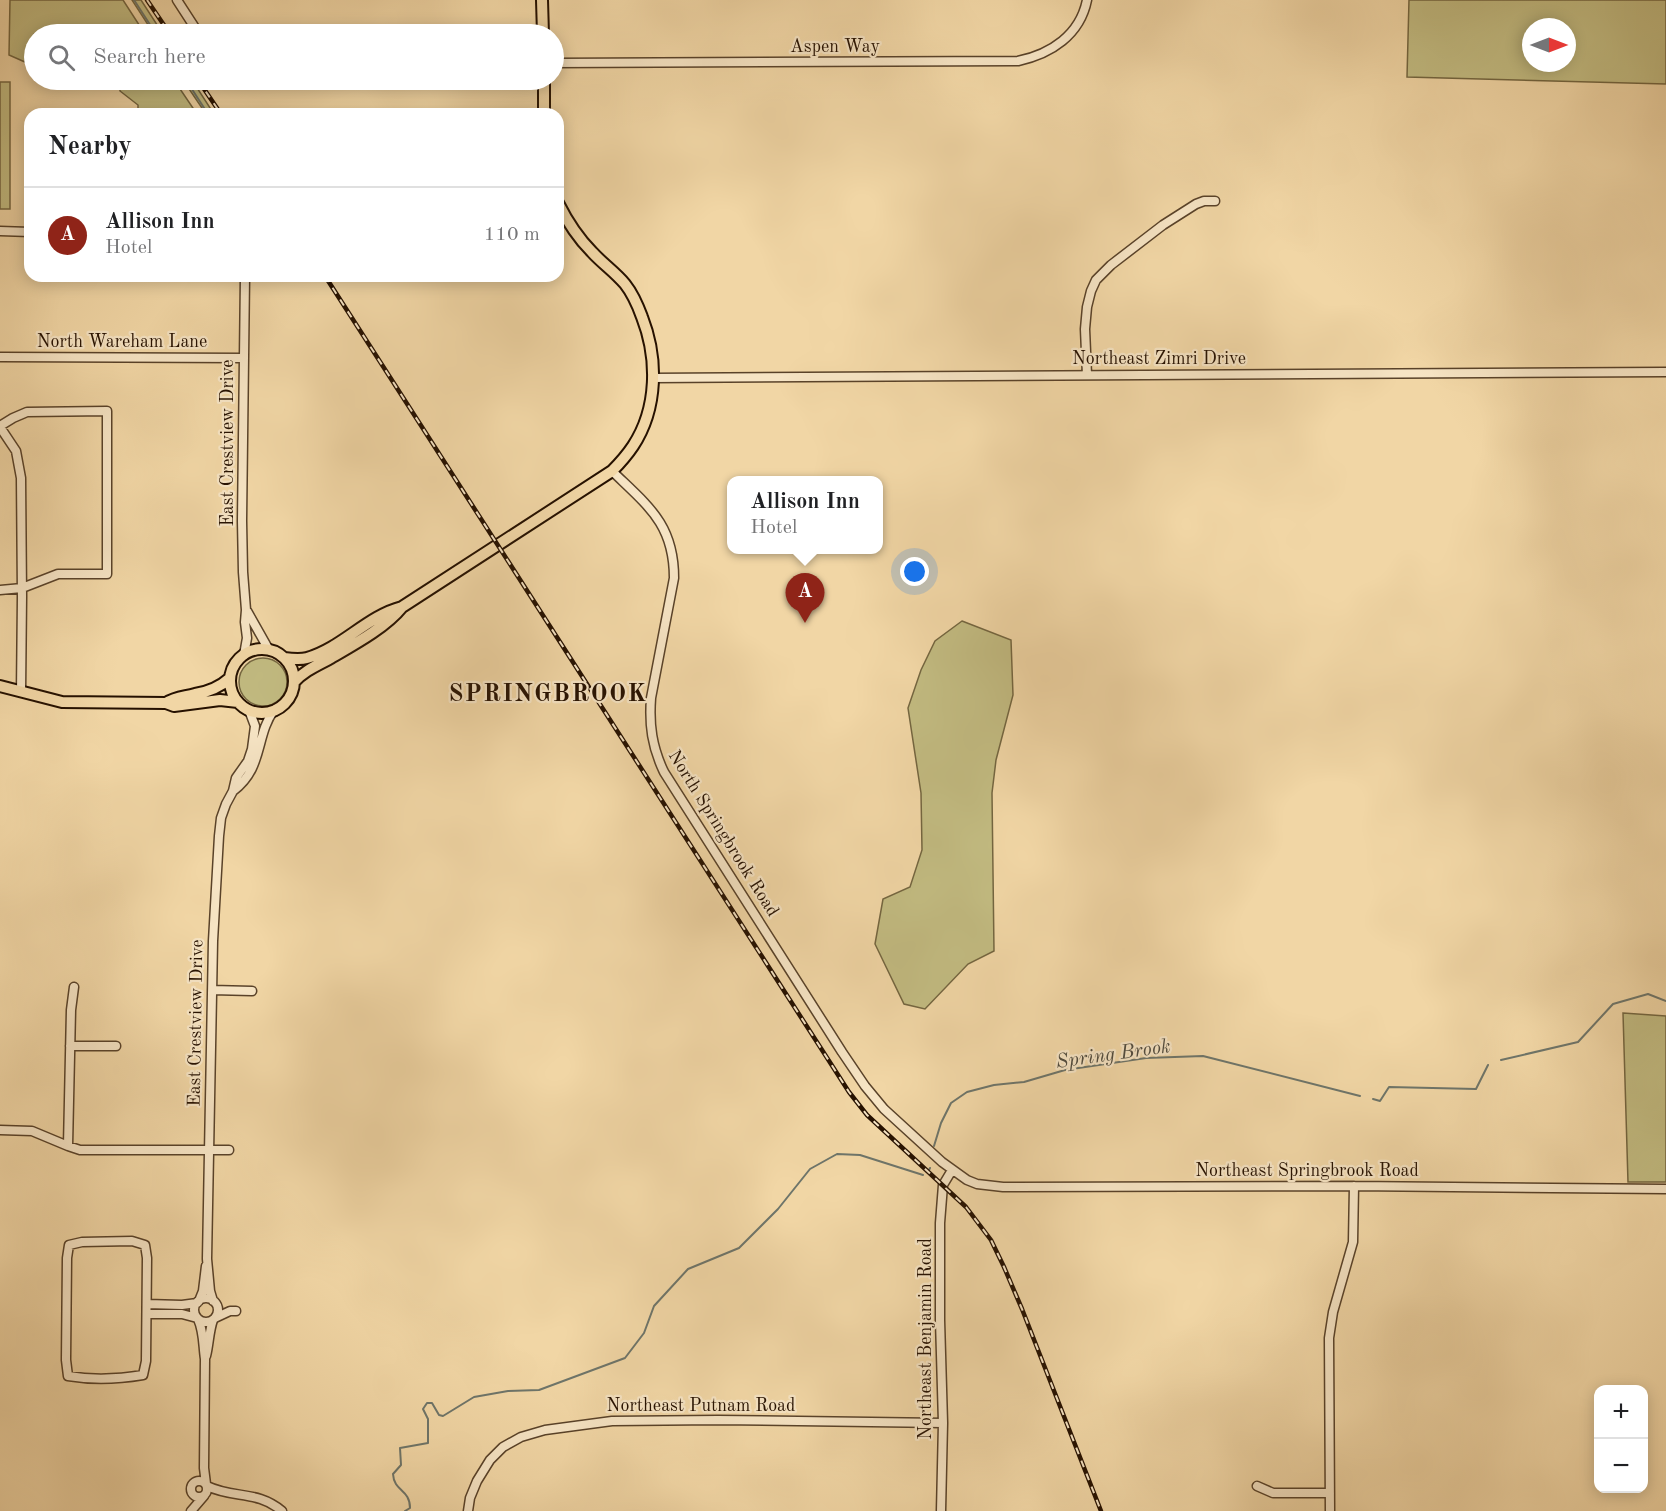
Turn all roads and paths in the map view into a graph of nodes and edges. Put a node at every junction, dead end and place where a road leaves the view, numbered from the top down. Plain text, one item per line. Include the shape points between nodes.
1 (177, 0) edge
2 (542, 0) edge
3 (1087, 0) edge
4 (193, 24) edge
5 (543, 24) edge
6 (564, 63) edge
7 (544, 90) edge
8 (544, 108) edge
9 (1215, 201) dead end
10 (564, 214) edge
11 (0, 231) edge
12 (24, 232) edge
13 (245, 282) edge
14 (0, 357) edge
15 (244, 358) junction
16 (1666, 372) edge
17 (1087, 375) junction
18 (653, 378) junction
19 (0, 427) edge
20 (612, 471) junction
21 (22, 588) junction
22 (0, 590) edge
23 (402, 607) junction
24 (246, 610) junction
25 (269, 650) junction
26 (244, 655) junction
27 (284, 658) junction
28 (230, 678) junction
29 (294, 682) junction
30 (0, 686) edge
31 (21, 692) junction
32 (238, 702) junction
33 (166, 703) junction
34 (249, 710) junction
35 (274, 710) junction
36 (233, 791) junction
37 (74, 987) dead end
38 (212, 990) junction
39 (252, 991) dead end
40 (70, 1046) junction
41 (116, 1046) dead end
42 (0, 1130) edge
43 (68, 1146) junction
44 (209, 1150) junction
45 (229, 1150) dead end
46 (951, 1170) junction
47 (1354, 1186) junction
48 (1666, 1189) edge
49 (207, 1259) junction
50 (198, 1302) junction
51 (214, 1302) junction
52 (147, 1304) junction
53 (147, 1314) junction
54 (197, 1319) junction
55 (214, 1319) junction
56 (205, 1359) junction
57 (943, 1423) junction
58 (204, 1468) junction
59 (197, 1481) junction
60 (1257, 1486) dead end
61 (206, 1490) junction
62 (1330, 1493) junction
63 (193, 1494) junction
64 (192, 1510) edge
65 (282, 1511) edge
66 (468, 1511) edge
67 (941, 1511) edge
68 (1330, 1511) edge

1 - 4 street
2 - 5 main road
3 - 6 street, Aspen Way via 1079,22 1060,44 1035,58 1018,62
7 - 8 main road
9 - 17 street via 1196,204 1163,225 1096,280 1087,307
10 - 18 main road via 582,242 620,279 635,300 650,343
11 - 12 street
13 - 15 street, East Crestview Drive
14 - 15 street, North Wareham Lane
15 - 24 street, East Crestview Drive
16 - 17 street, Northeast Zimri Drive
17 - 18 street, Northeast Zimri Drive
18 - 20 main road via 643,427
19 - 21 street via 19,463
19 - 21 street via 27,412 107,411 108,574 58,574
20 - 23 main road
20 - 46 street, North Springbrook Road via 660,522 674,560 651,698 651,736 658,760 865,1086 898,1123
21 - 22 street
21 - 31 street
23 - 27 main road via 320,653 307,658
23 - 29 main road via 393,618 307,670
24 - 25 street, East Crestview Drive
24 - 26 street, East Crestview Drive
25 - 26 main road
25 - 27 main road
26 - 28 main road
27 - 29 main road
28 - 32 main road
28 - 33 main road via 217,687
29 - 35 main road via 289,698
30 - 31 main road
31 - 33 main road via 62,702
32 - 33 main road via 220,700 174,706
32 - 34 main road
34 - 35 main road
34 - 36 street, East Crestview Drive via 255,726 253,745
35 - 36 street, East Crestview Drive via 253,767
36 - 38 street, East Crestview Drive via 220,827
37 - 40 street
38 - 39 street
38 - 44 street, East Crestview Drive
40 - 41 street
40 - 43 street
42 - 43 street via 32,1131
43 - 44 street via 80,1150
44 - 45 street
44 - 49 street, East Crestview Drive
46 - 47 street, Northeast Springbrook Road via 977,1184 1003,1187
46 - 57 street, Northeast Benjamin Road via 943,1185 941,1213
47 - 48 street, Northeast Springbrook Road
47 - 62 street via 1353,1242 1329,1338
49 - 50 street, East Crestview Drive
49 - 51 street, East Crestview Drive
50 - 51 street via 206,1298
50 - 52 street
50 - 54 street via 194,1310
51 - 55 street via 218,1310
51 - 55 street via 233,1311
52 - 53 street
52 - 53 street via 145,1245 69,1245 68,1376 143,1375
53 - 54 street via 182,1314
54 - 55 street
54 - 56 street
55 - 56 street
56 - 58 street
57 - 66 street, Northeast Putnam Road via 612,1420 545,1430 521,1437 490,1460 477,1481
57 - 67 street, Northeast Benjamin Road
58 - 59 street
58 - 61 street
59 - 61 street via 202,1481
59 - 63 street via 192,1486
60 - 62 street via 1273,1492
61 - 63 street via 200,1497
61 - 64 street
61 - 65 street via 264,1499
62 - 68 street
63 - 64 street

